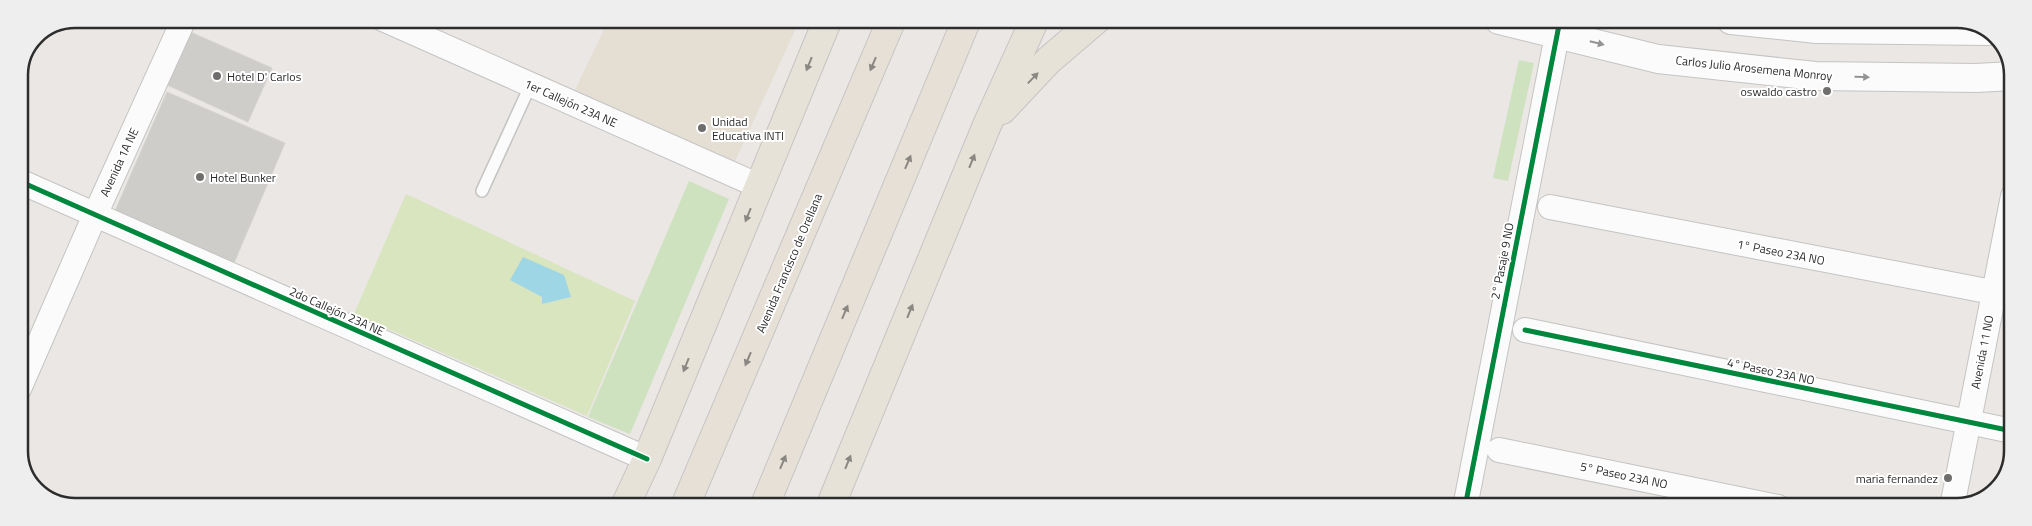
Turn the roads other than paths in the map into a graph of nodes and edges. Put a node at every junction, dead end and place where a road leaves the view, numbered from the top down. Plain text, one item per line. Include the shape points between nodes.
1 (180, 28) edge
2 (403, 28) edge
3 (824, 28) edge
4 (888, 28) edge
5 (964, 28) edge
6 (1031, 28) edge
7 (1086, 28) edge
8 (1558, 28) edge
9 (1564, 28) edge
10 (1807, 28) edge
11 (1975, 31) edge
12 (2004, 76) edge
13 (530, 84) junction
14 (987, 126) junction
15 (28, 185) edge
16 (759, 186) junction
17 (482, 191) dead end
18 (1550, 208) dead end
19 (95, 215) junction
20 (2003, 294) edge
21 (1525, 330) dead end
22 (28, 368) edge
23 (1969, 422) junction
24 (2004, 429) edge
25 (1499, 450) dead end
26 (647, 459) junction
27 (629, 498) edge
28 (689, 498) edge
29 (767, 498) edge
30 (834, 498) edge
31 (1467, 498) edge
32 (1734, 498) edge
33 (1954, 498) edge

1 - 19 street, Avenida 1A NE
2 - 13 street, 1er Callejón 23A NE
3 -> 16 main road
4 -> 28 highway, Avenida Francisco de Orellana
29 -> 5 highway
6 - 14 main road
14 -> 7 main road via 1049,60
8 - 31 street, 2° Pasaje 9 NO
9 -> 12 main road, Carlos Julio Arosemena Monroy via 1658,59 1815,76
10 - 11 main road
13 - 16 street, 1er Callejón 23A NE
13 - 17 lane
30 -> 14 main road
15 - 19 street, 2do Callejón 23A NE
16 -> 26 main road
18 - 20 street, 1° Paseo 23A NO
19 - 22 street, Avenida 1A NE
19 - 26 street, 2do Callejón 23A NE
20 - 23 street, Avenida 11 NO
21 - 23 street, 4° Paseo 23A NO
23 - 24 street, 4° Paseo 23A NO
23 - 33 street, Avenida 11 NO
25 - 32 street, 5° Paseo 23A NO
26 - 27 main road

